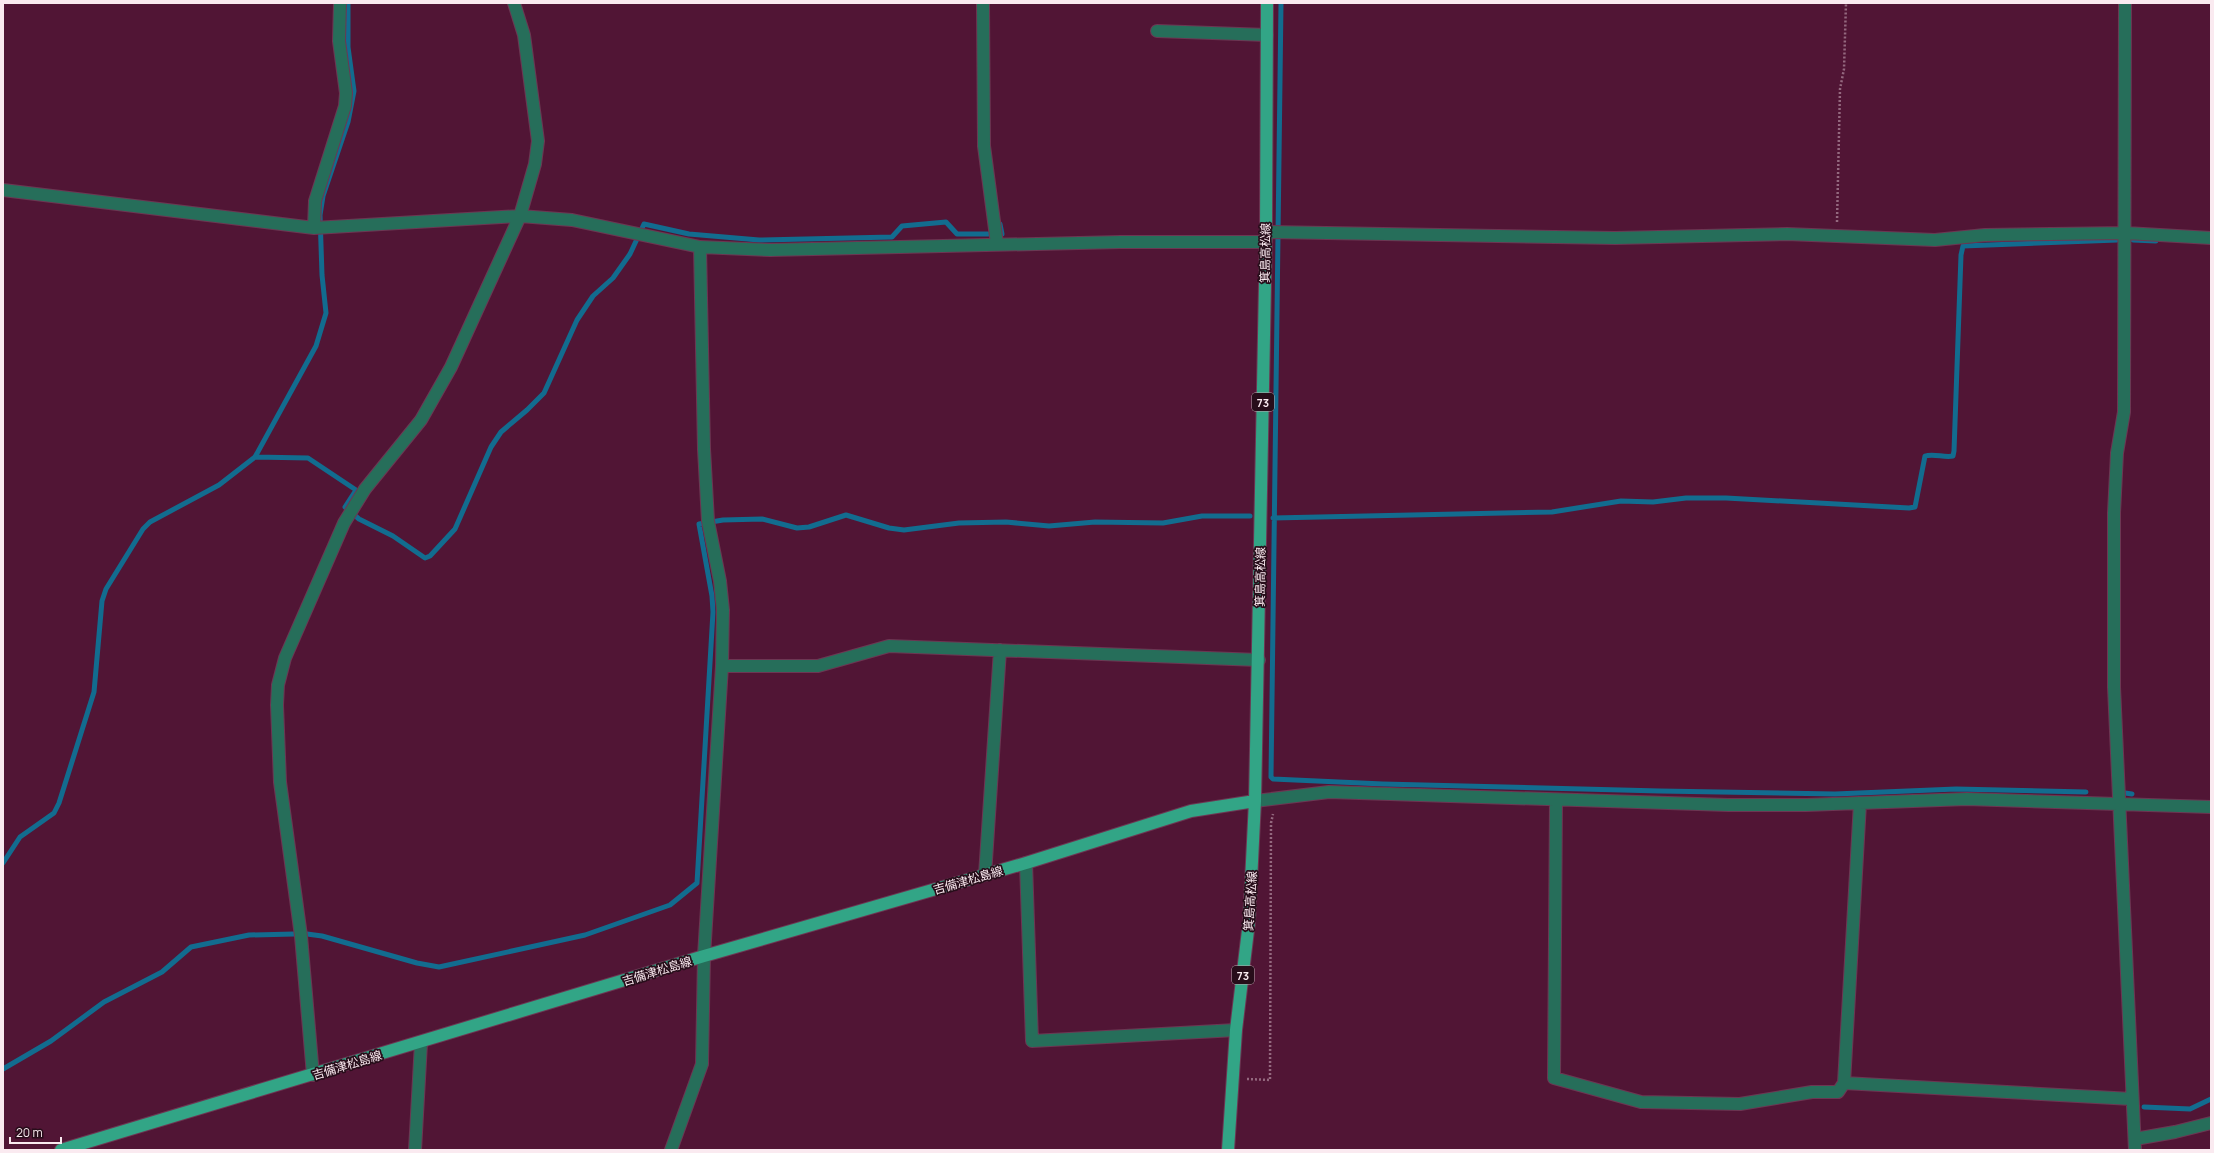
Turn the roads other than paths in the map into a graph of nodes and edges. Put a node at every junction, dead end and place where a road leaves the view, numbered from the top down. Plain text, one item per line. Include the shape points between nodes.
1 (340, 3) edge
2 (514, 3) edge
3 (983, 3) edge
4 (1267, 3) edge
5 (2125, 3) edge
6 (1157, 31) dead end
7 (1267, 35) junction
8 (3, 190) edge
9 (520, 216) junction
10 (314, 228) junction
11 (2126, 233) junction
12 (1272, 235) junction
13 (997, 238) junction
14 (2211, 238) edge
15 (700, 247) junction
16 (1000, 650) junction
17 (1259, 660) junction
18 (722, 666) junction
19 (1556, 800) junction
20 (1255, 801) junction
21 (1860, 803) junction
22 (2120, 805) junction
23 (2211, 807) edge
24 (1026, 863) junction
25 (985, 875) junction
26 (704, 956) junction
27 (1236, 1030) junction
28 (421, 1043) junction
29 (313, 1075) junction
30 (1844, 1083) junction
31 (2132, 1099) junction
32 (2211, 1123) edge
33 (2135, 1144) edge
34 (61, 1150) edge
35 (415, 1150) edge
36 (671, 1150) edge
37 (1228, 1150) edge

1 - 10 street via 339,41 346,94 345,106 315,201
2 - 9 street via 524,35 538,141 535,164
3 - 13 street via 984,146
4 - 7 main road, 箕島高松線 / 73
5 - 11 street
6 - 7 street
7 - 12 main road, 箕島高松線 / 73
8 - 10 street
9 - 10 street
9 - 15 street via 572,220
9 - 29 street via 451,367 421,420 365,489 350,512 286,658 278,685 283,809 301,936
11 - 12 street via 1986,235 1935,240 1787,234 1607,238
11 - 14 street
11 - 22 street via 2124,412 2117,453 2114,513 2114,687
12 - 13 street via 1121,242
12 - 17 main road, 箕島高松線 / 73
13 - 15 street via 770,250
15 - 18 street via 704,449 708,522 723,610
16 - 17 street
16 - 18 street via 888,646 818,666
16 - 25 street
17 - 20 main road, 箕島高松線 / 73
18 - 26 street
19 - 20 street via 1329,792
19 - 21 street via 1728,805
19 - 30 street via 1554,1078 1641,1102 1702,1104 1740,1104 1812,1092 1838,1092
20 - 24 main road, 吉備津松島線 via 1191,811
20 - 27 main road, 箕島高松線 / 73 via 1249,922
21 - 22 street via 1968,800
21 - 30 street
22 - 23 street
22 - 31 street
24 - 25 main road, 吉備津松島線
24 - 27 street via 1032,1041
25 - 26 main road, 吉備津松島線
26 - 28 main road, 吉備津松島線
26 - 36 street via 702,1064
27 - 37 main road, 箕島高松線 / 73
28 - 29 main road, 吉備津松島線
28 - 35 street
29 - 34 main road, 吉備津松島線
30 - 31 street
31 - 33 street
32 - 33 street

